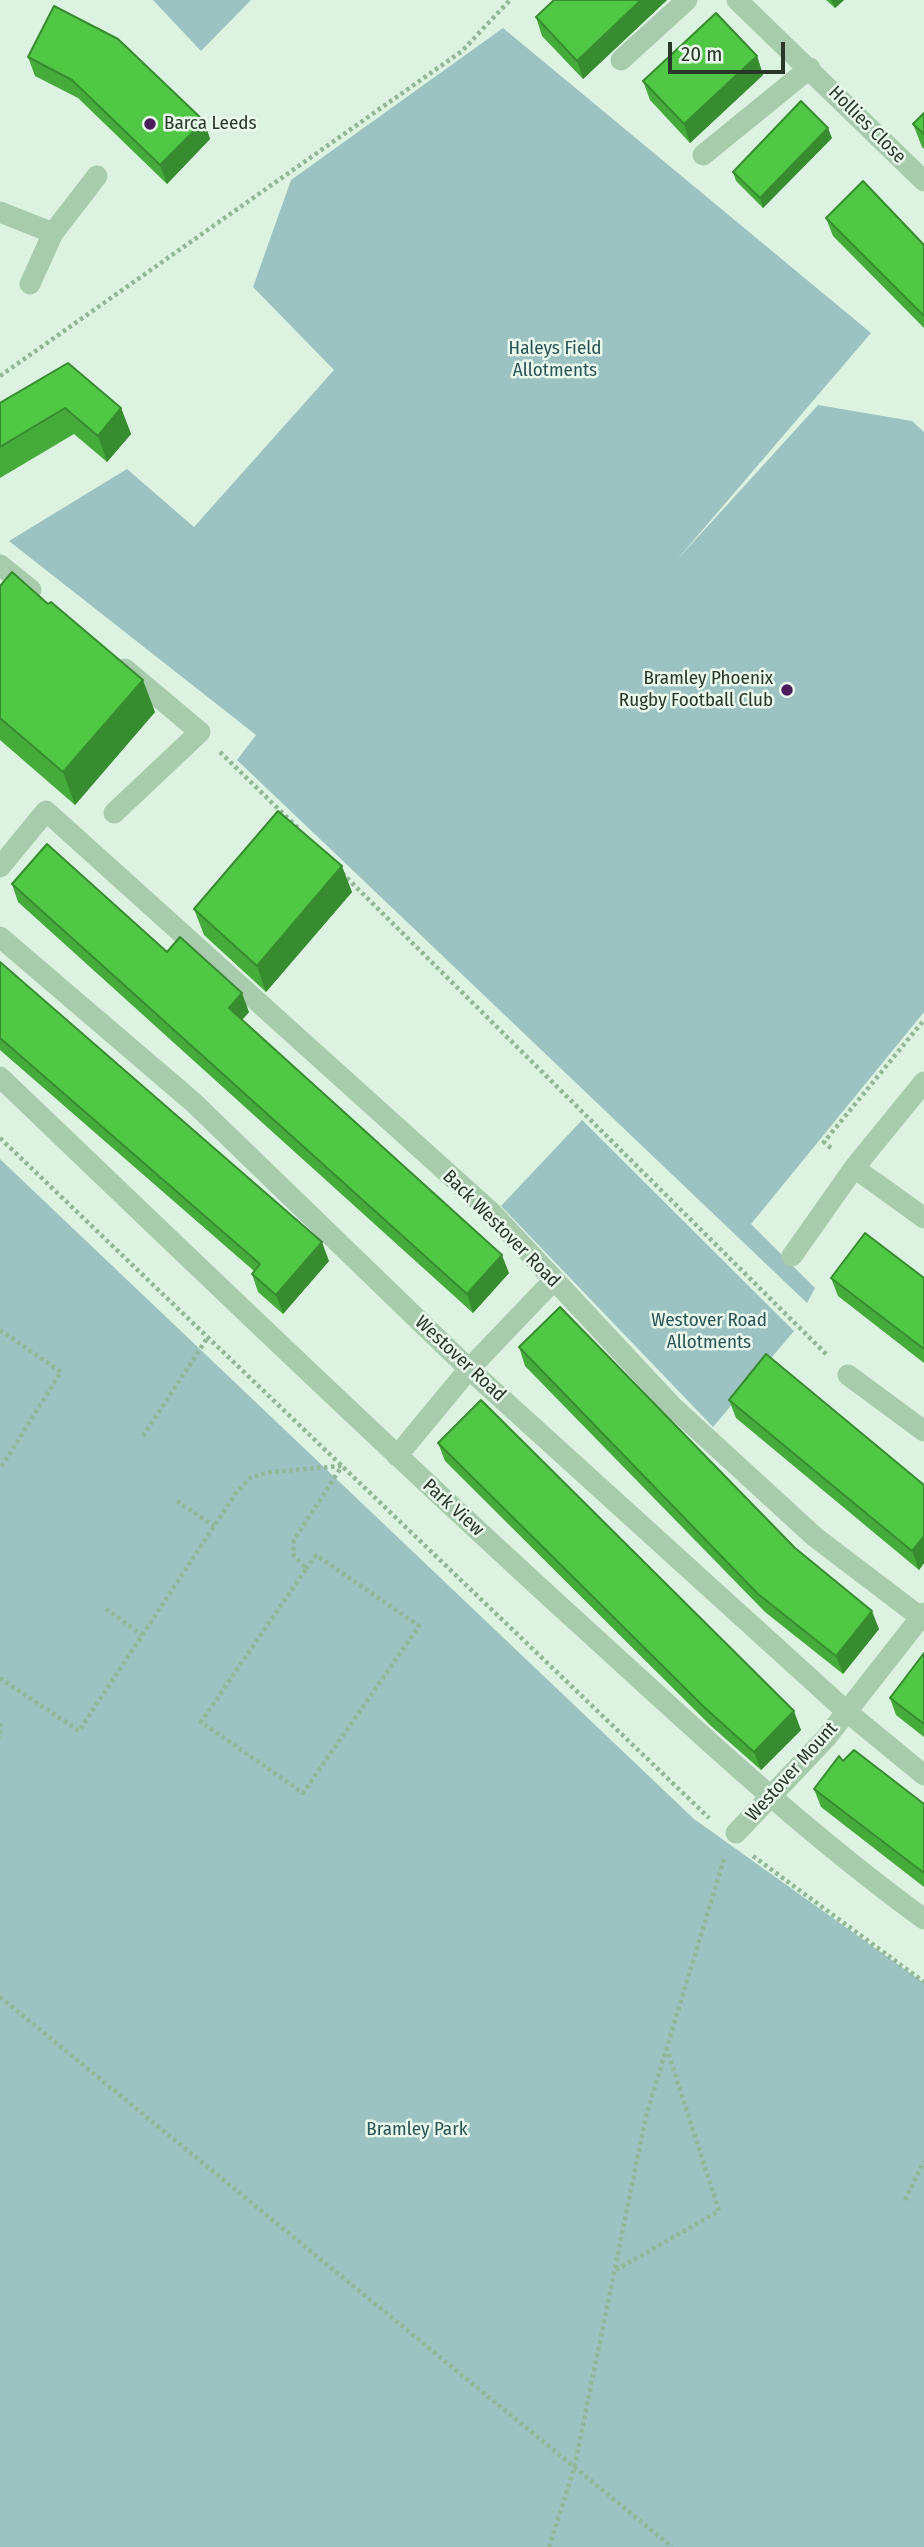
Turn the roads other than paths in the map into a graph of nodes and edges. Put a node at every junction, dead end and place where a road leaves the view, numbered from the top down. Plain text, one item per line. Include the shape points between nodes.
1 (687, 0) edge
2 (737, 0) edge
3 (621, 60) dead end
4 (810, 68) junction
5 (703, 155) dead end
6 (97, 176) dead end
7 (924, 181) edge
8 (0, 212) edge
9 (53, 233) junction
10 (30, 284) dead end
11 (0, 565) edge
12 (42, 600) edge
13 (105, 653) edge
14 (114, 813) dead end
15 (0, 867) edge
16 (0, 937) edge
17 (0, 1077) edge
18 (924, 1082) edge
19 (854, 1168) junction
20 (924, 1218) edge
21 (792, 1256) dead end
22 (553, 1281) junction
23 (469, 1369) junction
24 (848, 1376) road end
25 (924, 1431) edge
26 (397, 1456) junction
27 (923, 1617) edge
28 (846, 1711) junction
29 (924, 1775) edge
30 (770, 1796) junction
31 (733, 1836) road end
32 (924, 1919) edge

1 - 3 street
2 - 4 street, Hollies Close
4 - 5 street
4 - 7 street, Hollies Close
6 - 9 street
8 - 9 street
9 - 10 street
11 - 12 street
13 - 14 street via 200,732
15 - 22 street, Back Westover Road via 46,811 491,1212
16 - 23 street, Westover Road via 193,1102
17 - 26 street, Park View
18 - 19 street
19 - 20 street
19 - 21 street
22 - 23 street
22 - 27 street, Back Westover Road via 682,1415 815,1537
23 - 26 street
23 - 28 street, Westover Road
24 - 25 street
26 - 30 street, Park View
27 - 28 street, Westover Mount
28 - 29 street, Westover Road
28 - 30 street, Westover Mount
30 - 31 street, Westover Mount
30 - 32 street, Park View

